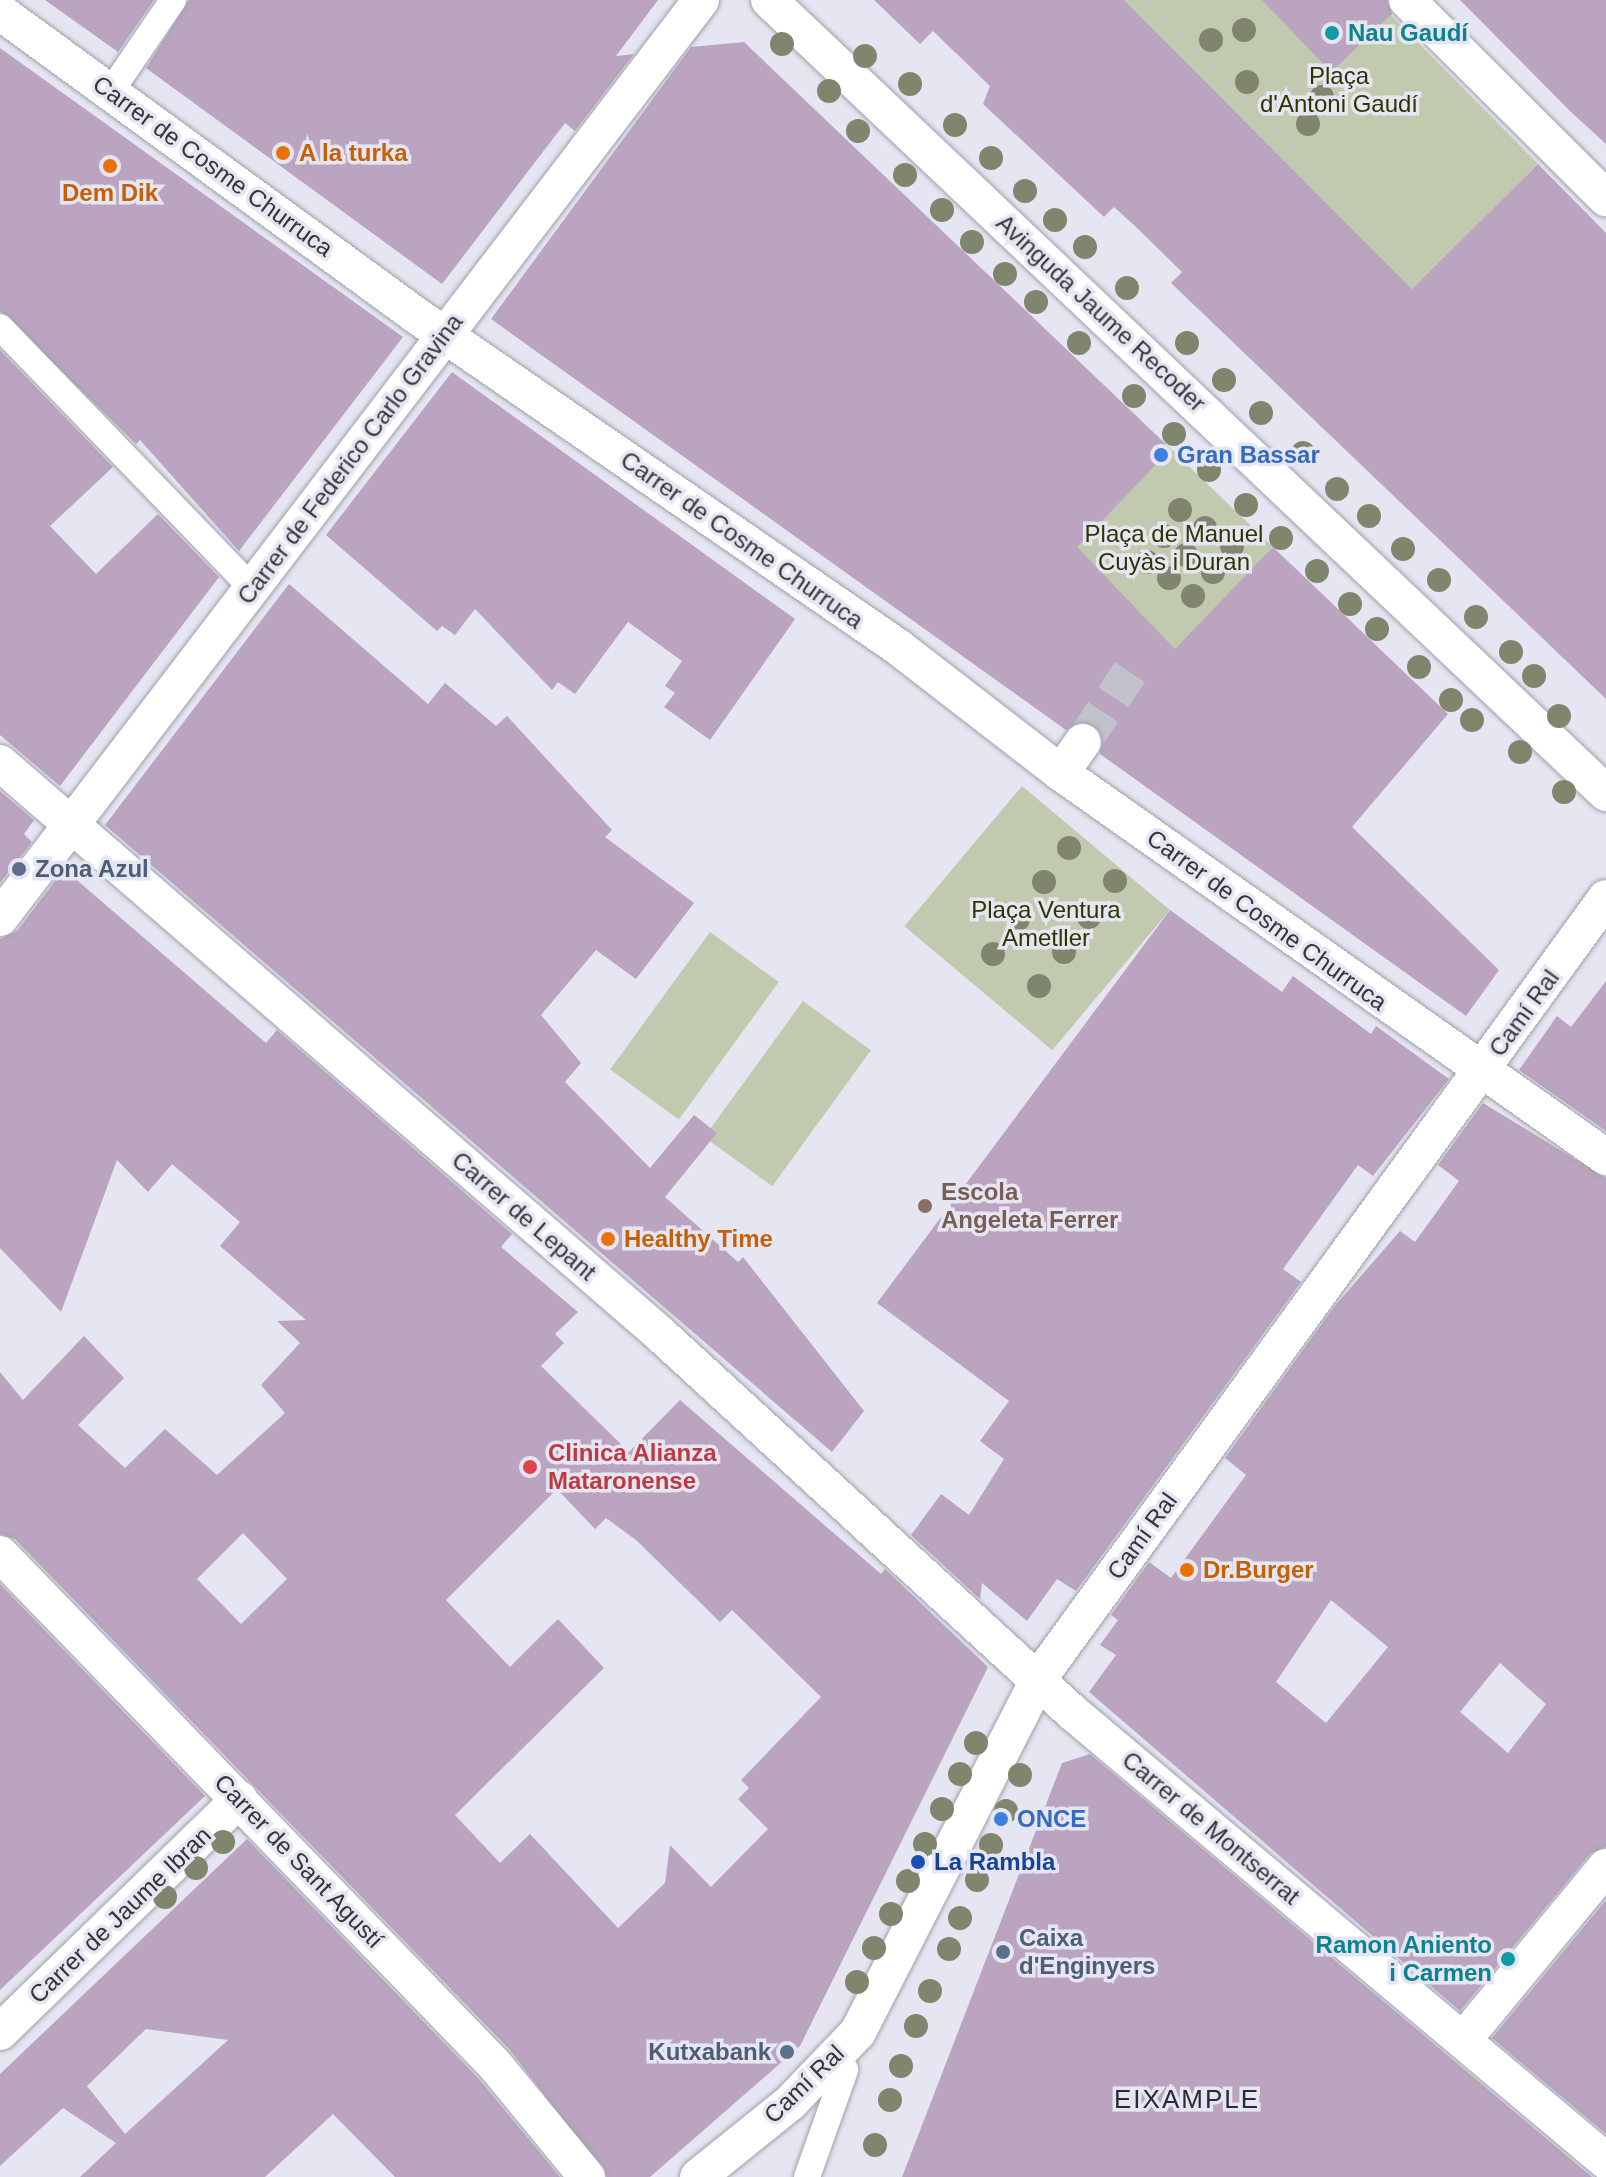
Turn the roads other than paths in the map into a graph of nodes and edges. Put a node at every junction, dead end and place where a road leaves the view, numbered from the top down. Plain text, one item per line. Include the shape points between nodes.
1 (173, 0) edge
2 (701, 0) edge
3 (769, 0) edge
4 (1412, 2) edge
5 (12, 10) edge
6 (111, 91) junction
7 (1606, 198) edge
8 (0, 327) edge
9 (444, 335) junction
10 (252, 588) junction
11 (1083, 742) tunnel mouth
12 (0, 763) edge
13 (1061, 773) junction
14 (1606, 793) edge
15 (71, 822) junction
16 (1606, 898) edge
17 (0, 918) edge
18 (1481, 1073) junction
19 (1606, 1157) edge
20 (0, 1554) edge
21 (1039, 1678) junction
22 (240, 1799) junction
23 (1606, 1867) edge
24 (0, 2032) edge
25 (1464, 2039) junction
26 (845, 2070) dead end
27 (1606, 2161) edge
28 (587, 2177) edge
29 (698, 2177) edge
30 (807, 2177) edge

1 - 6 street
2 - 9 street, Carrer de Federico Carlo Gravina
3 - 14 street, Avinguda Jaume Recoder
4 - 7 street
5 - 6 street, Carrer de Cosme Churruca
6 - 9 street, Carrer de Cosme Churruca
8 - 10 street
9 - 10 street, Carrer de Federico Carlo Gravina
9 - 13 street, Carrer de Cosme Churruca via 898,647
10 - 15 street, Carrer de Federico Carlo Gravina
11 - 13 street
12 - 15 street, Carrer de Lepant
13 - 18 street, Carrer de Cosme Churruca
15 - 17 street, Carrer de Federico Carlo Gravina
15 - 21 street, Carrer de Lepant via 660,1334
16 - 18 street, Camí Ral
18 - 19 street, Carrer de Cosme Churruca
18 - 21 street, Camí Ral
20 - 22 street, Carrer de Sant Agustí
21 - 25 street, Carrer de Montserrat
21 - 29 street, Camí Ral via 858,2032 790,2103
22 - 24 street, Carrer de Jaume Ibran
22 - 28 street, Carrer de Sant Agustí via 495,2065
23 - 25 street
25 - 27 street, Carrer de Montserrat
26 - 30 street

